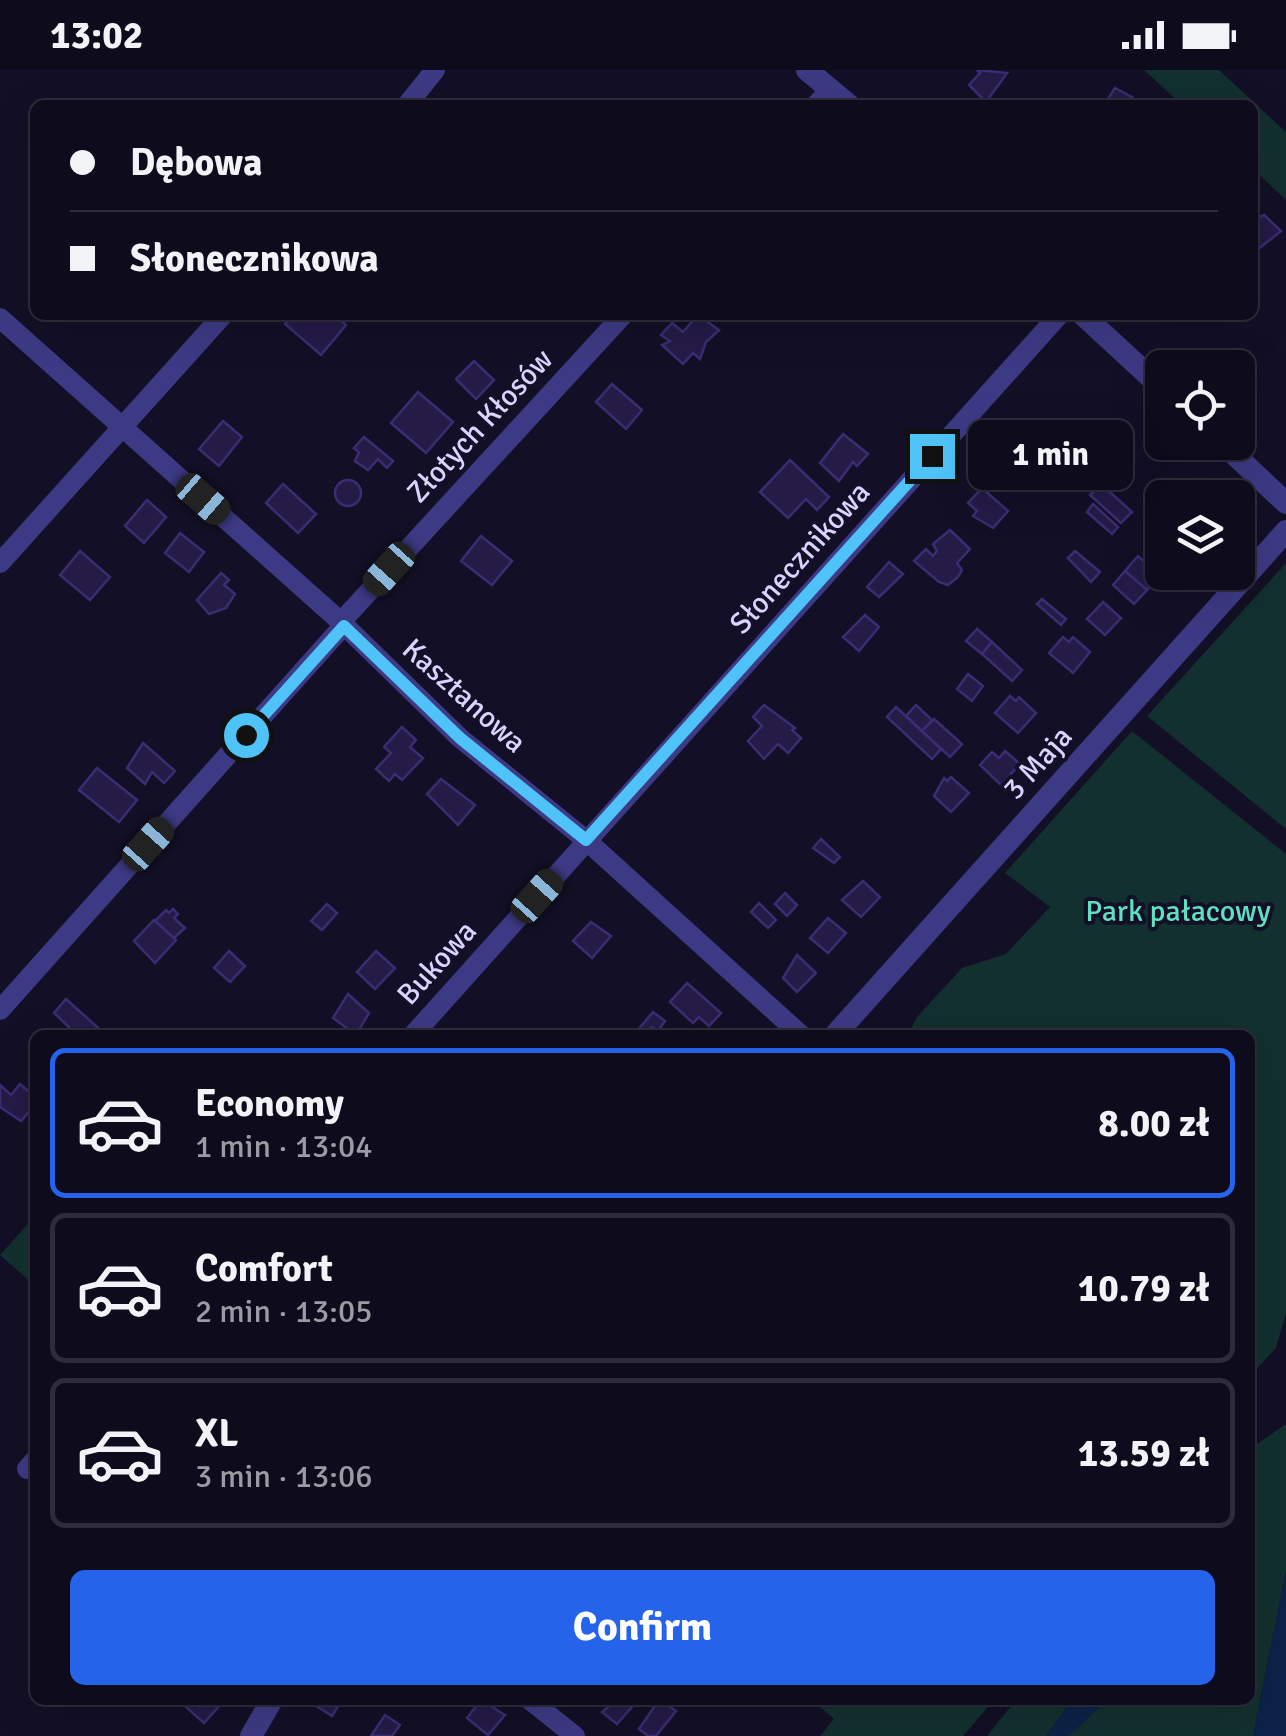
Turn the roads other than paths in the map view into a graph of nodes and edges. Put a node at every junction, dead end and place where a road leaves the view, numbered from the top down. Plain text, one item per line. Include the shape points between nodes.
1 (435, 70) edge
2 (807, 70) edge
3 (823, 97) edge
4 (411, 100) edge
5 (0, 318) edge
6 (217, 320) edge
7 (618, 320) edge
8 (1054, 320) edge
9 (1089, 320) edge
10 (1145, 372) edge
11 (120, 425) junction
12 (1240, 460) edge
13 (1286, 503) edge
14 (1286, 531) edge
15 (0, 563) edge
16 (342, 624) junction
17 (586, 840) junction
18 (0, 1010) edge
19 (417, 1030) edge
20 (795, 1030) edge
21 (838, 1030) edge
22 (269, 1705) edge
23 (536, 1705) edge
24 (251, 1736) edge
25 (576, 1736) edge

1 - 4 street
2 - 3 street
5 - 11 street, Kasztanowa
6 - 11 street
7 - 16 street, Złotych Kłosów
8 - 17 street, Słonecznikowa
9 - 10 street
11 - 15 street
11 - 16 street, Kasztanowa
12 - 13 street
14 - 21 street, 3 Maja
16 - 17 street, Kasztanowa via 460,738
16 - 18 street, Złotych Kłosów
17 - 19 street, Bukowa
17 - 20 street, Kasztanowa
22 - 24 street
23 - 25 street

